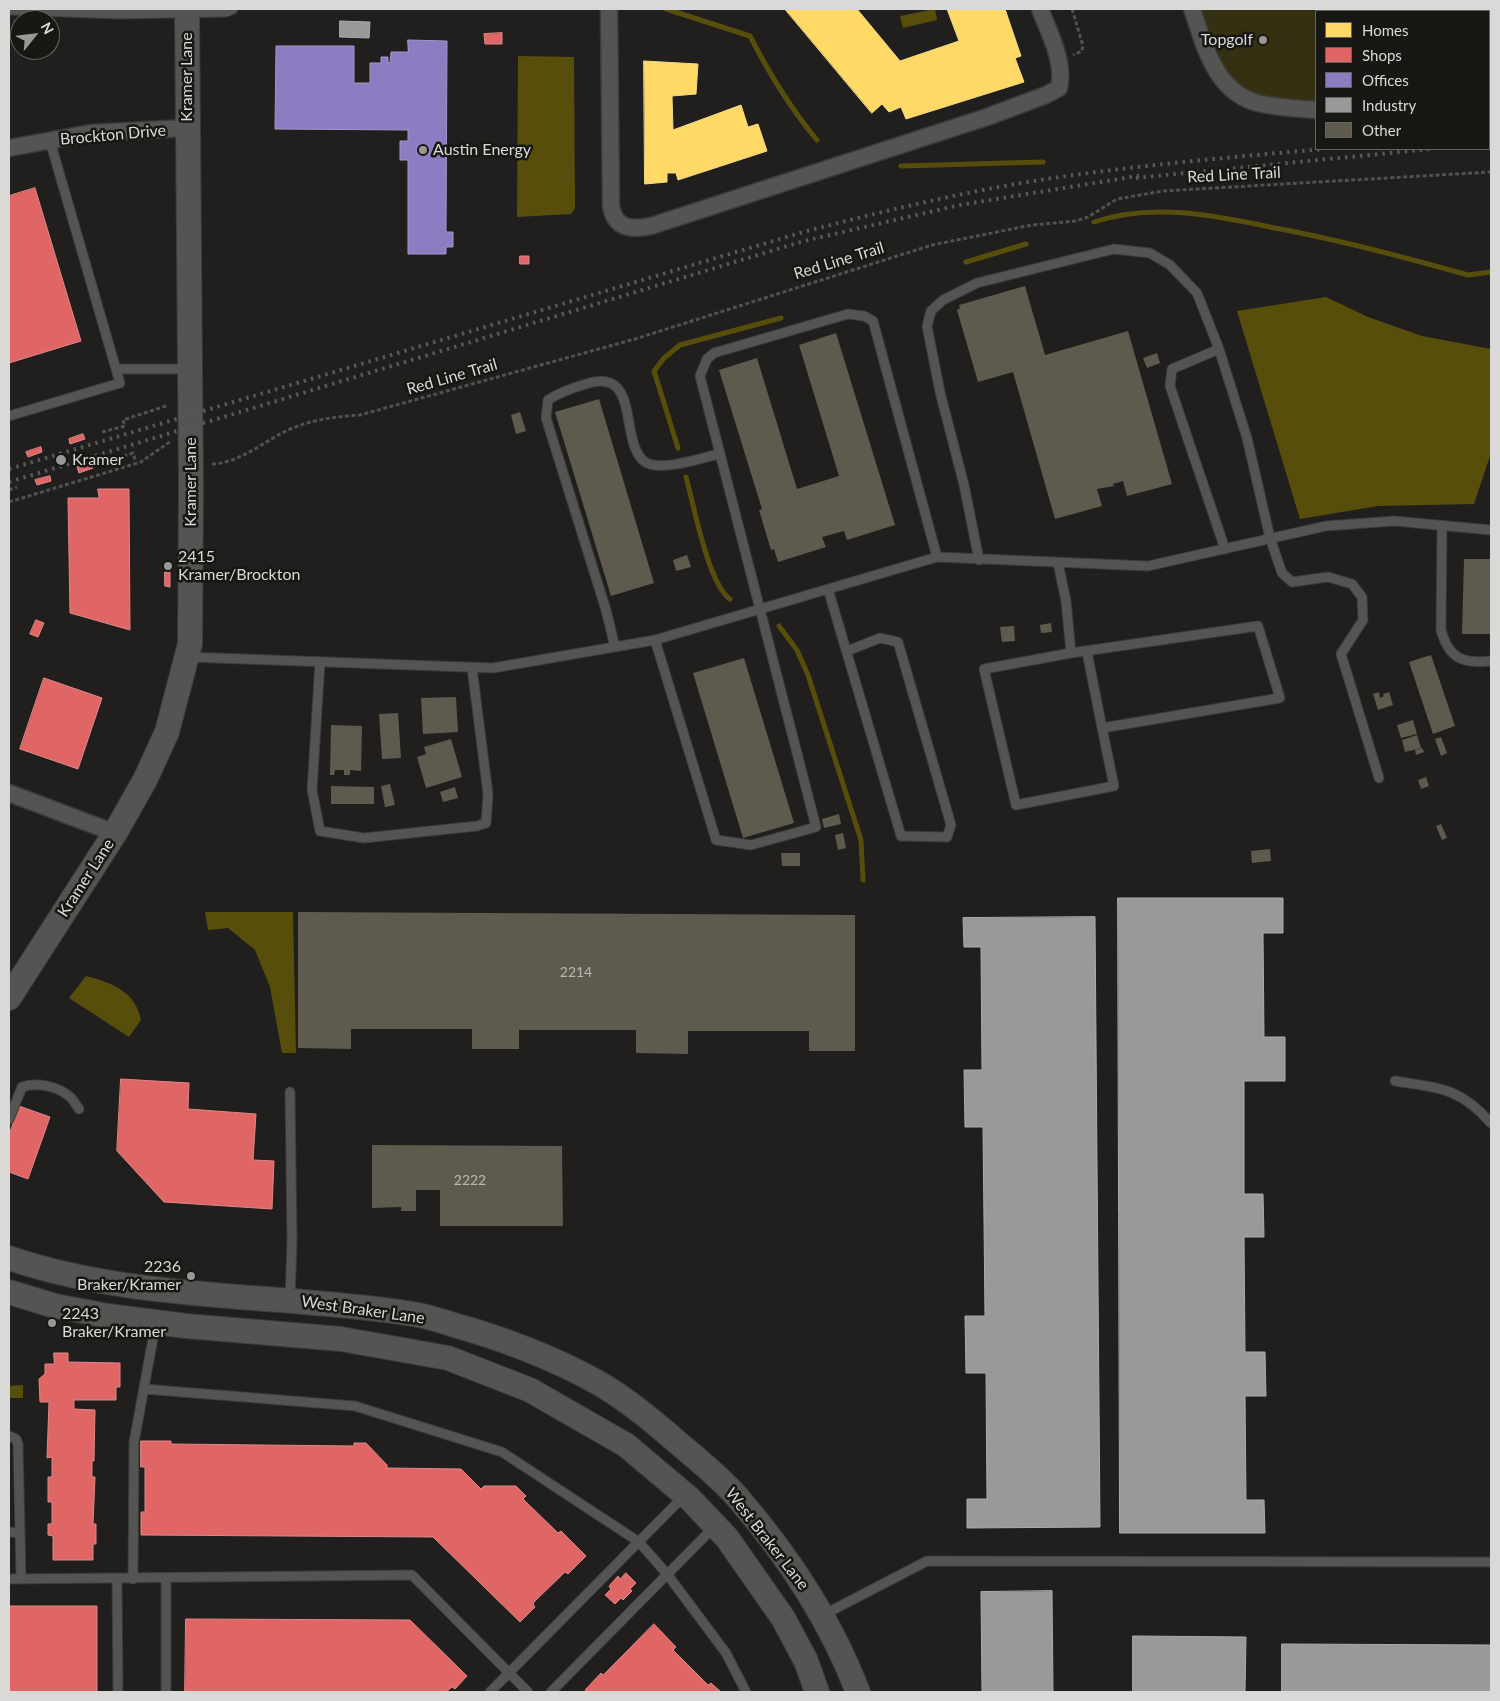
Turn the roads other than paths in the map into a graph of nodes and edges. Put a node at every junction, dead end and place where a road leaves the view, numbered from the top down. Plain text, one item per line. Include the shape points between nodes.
1 (233, 9) edge
2 (609, 9) edge
3 (1040, 9) edge
4 (1192, 9) edge
5 (60, 10) edge
6 (74, 11) edge
7 (187, 11) edge
8 (1315, 110) edge
9 (187, 128) junction
10 (50, 141) junction
11 (9, 148) edge
12 (1219, 349) junction
13 (116, 369) junction
14 (190, 369) junction
15 (9, 416) edge
16 (720, 454) junction
17 (1442, 526) junction
18 (1491, 530) edge
19 (1270, 538) junction
20 (1225, 549) junction
21 (937, 557) junction
22 (980, 560) junction
23 (1058, 563) junction
24 (828, 589) junction
25 (759, 611) junction
26 (655, 640) junction
27 (615, 647) junction
28 (847, 651) junction
29 (1087, 652) junction
30 (1071, 653) junction
31 (188, 657) junction
32 (320, 662) junction
33 (1491, 662) edge
34 (472, 668) junction
35 (1102, 728) junction
36 (1379, 778) dead end
37 (9, 793) edge
38 (115, 834) junction
39 (9, 998) edge
40 (1395, 1081) dead end
41 (290, 1092) dead end
42 (79, 1109) dead end
43 (9, 1119) edge
44 (1491, 1123) edge
45 (9, 1258) edge
46 (9, 1292) edge
47 (290, 1299) junction
48 (156, 1322) junction
49 (291, 1335) junction
50 (144, 1389) junction
51 (9, 1436) edge
52 (708, 1469) junction
53 (685, 1495) junction
54 (738, 1498) junction
55 (715, 1525) junction
56 (9, 1532) edge
57 (20, 1533) junction
58 (639, 1542) junction
59 (1491, 1562) edge
60 (667, 1574) junction
61 (133, 1579) junction
62 (166, 1579) junction
63 (9, 1580) edge
64 (21, 1580) junction
65 (117, 1580) junction
66 (823, 1615) junction
67 (510, 1674) junction
68 (118, 1692) edge
69 (166, 1692) edge
70 (490, 1692) edge
71 (528, 1692) edge
72 (551, 1692) edge
73 (746, 1692) edge
74 (817, 1692) edge
75 (858, 1692) edge

1 - 7 lane via 226,12
2 - 3 street via 611,206 616,220 631,229 651,226 987,117 1053,92 1061,81 1058,60
4 - 8 street via 1210,61 1222,81 1243,97 1261,104
5 - 6 lane
6 - 7 lane
7 - 9 main road, Kramer Lane
9 - 10 street, Brockton Drive via 91,133
9 - 14 main road, Kramer Lane
10 - 11 street, Brockton Drive
10 - 13 lane
12 - 19 lane via 1247,438
12 - 20 lane via 1172,369 1170,386
12 - 22 lane via 1197,293 1170,265 1150,253 1114,249 977,283 943,300 930,311 927,326 940,392
13 - 14 lane
13 - 15 lane via 120,383
14 - 31 main road, Kramer Lane
16 - 21 lane via 700,376 707,359 714,353 848,314 873,320
16 - 25 lane
16 - 27 lane via 659,467 644,461 637,448 620,389 611,382 597,380 559,392 548,400 546,418
17 - 18 lane
17 - 19 lane via 1394,521 1335,525
17 - 33 lane via 1441,630 1445,647 1463,662
19 - 20 lane
19 - 36 lane via 1282,573 1292,582 1328,577 1352,584 1362,597 1363,620 1341,654
20 - 23 lane via 1148,566
21 - 22 lane
21 - 24 lane
22 - 23 lane
23 - 30 lane
24 - 25 lane
24 - 28 lane
25 - 26 lane
25 - 26 lane via 816,827 751,845 716,840
26 - 27 lane
27 - 34 lane via 493,668
28 - 28 lane via 880,638 898,642 951,825 948,837 901,836
29 - 30 lane
29 - 35 lane
29 - 35 lane via 1258,626 1280,698
30 - 35 lane via 984,669 1016,805 1114,786
31 - 32 lane
31 - 38 main road, Kramer Lane via 167,732
32 - 34 lane
32 - 34 lane via 312,790 320,831 364,838 486,823 488,794
37 - 38 street
38 - 39 main road, Kramer Lane
40 - 44 lane via 1448,1089 1475,1105
41 - 47 lane
42 - 43 lane via 69,1095 32,1084 22,1087
45 - 47 main road, West Braker Lane via 40,1269 134,1287
46 - 48 main road, West Braker Lane via 55,1306
47 - 49 main road
47 - 52 main road, West Braker Lane via 416,1314 508,1341 596,1382 655,1423
48 - 49 main road, West Braker Lane
48 - 50 lane
49 - 53 main road, West Braker Lane via 341,1339 448,1358 530,1390 626,1446
50 - 58 lane via 355,1406 502,1452
50 - 61 lane via 134,1442
51 - 57 lane via 18,1444
52 - 53 main road
52 - 54 main road, West Braker Lane
53 - 55 main road, West Braker Lane
53 - 58 lane
54 - 55 main road
54 - 66 main road, West Braker Lane via 794,1569
55 - 60 lane
55 - 74 main road, West Braker Lane via 783,1618 806,1661
56 - 57 lane
57 - 64 lane
58 - 60 lane
58 - 67 lane
59 - 66 lane via 927,1561
60 - 72 lane
60 - 73 lane via 726,1653
61 - 62 lane
61 - 65 lane
62 - 67 lane via 412,1574
62 - 69 lane
63 - 64 lane
64 - 65 lane
65 - 68 lane
66 - 75 main road, West Braker Lane
67 - 70 lane
67 - 71 lane

